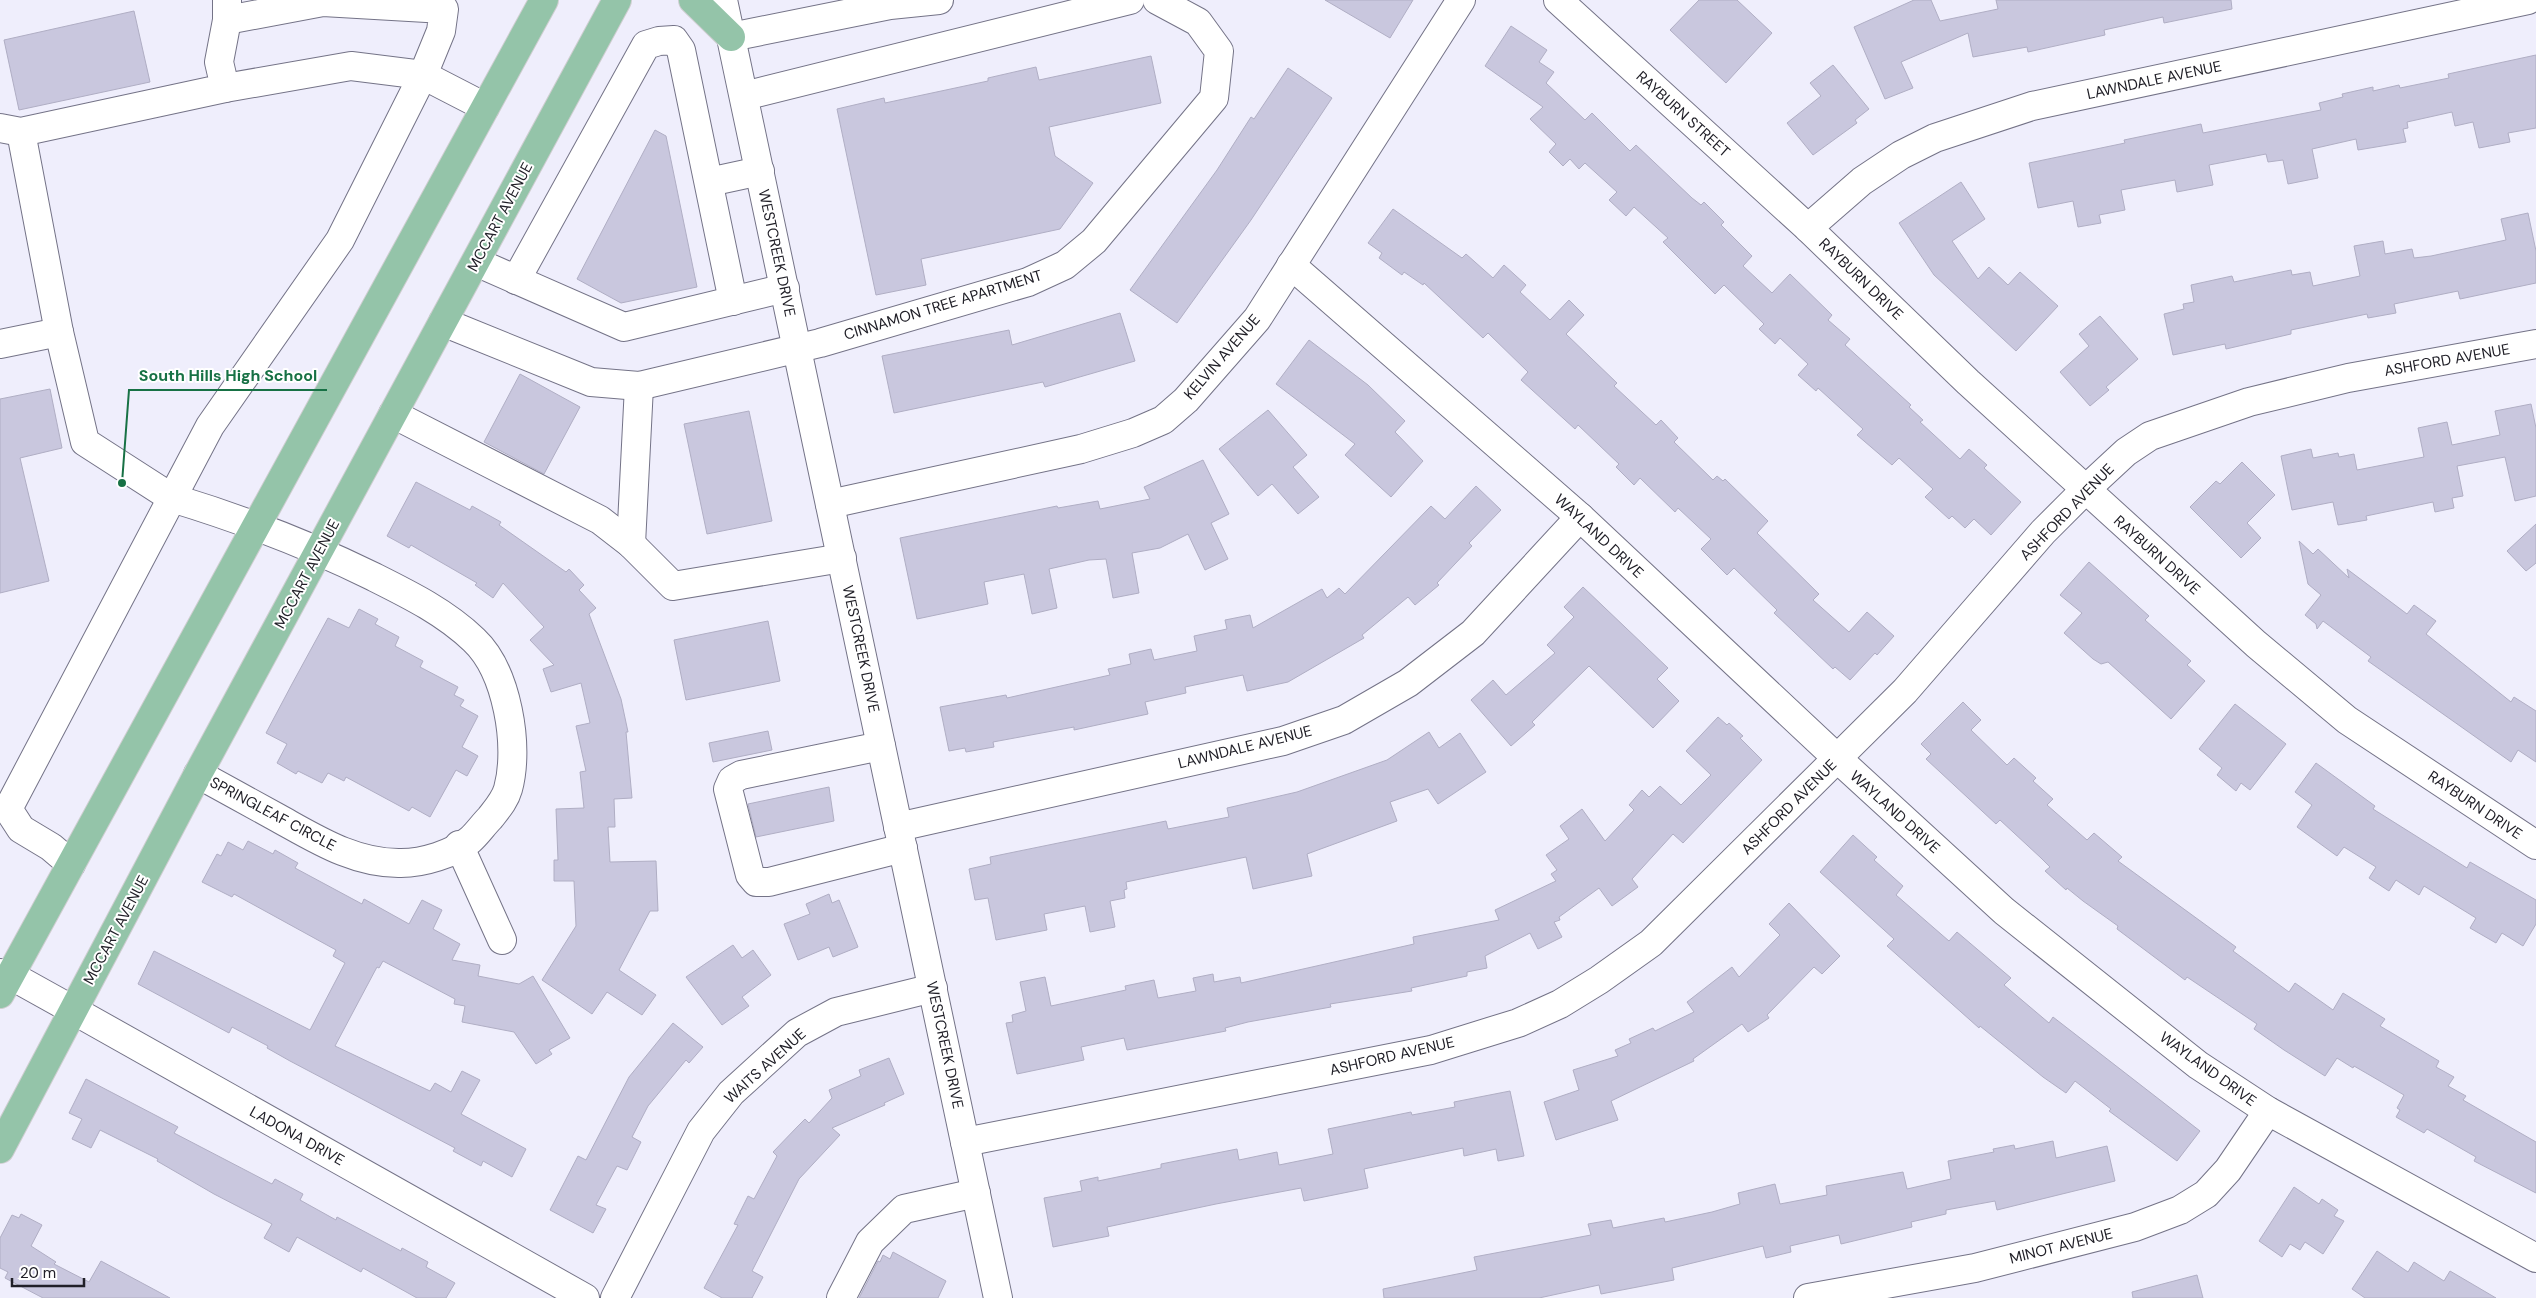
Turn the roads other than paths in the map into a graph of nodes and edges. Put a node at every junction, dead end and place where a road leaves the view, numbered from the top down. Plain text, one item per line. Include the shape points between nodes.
1 (544, 0) edge
2 (618, 0) edge
3 (694, 0) edge
4 (724, 0) edge
5 (940, 0) edge
6 (1130, 0) edge
7 (1157, 0) edge
8 (1461, 0) edge
9 (1558, 0) edge
10 (2528, 0) edge
11 (227, 10) edge
12 (731, 37) junction
13 (423, 76) junction
14 (225, 88) junction
15 (744, 96) junction
16 (485, 107) junction
17 (10, 130) edge
18 (760, 171) junction
19 (709, 182) junction
20 (1808, 228) junction
21 (476, 262) junction
22 (1291, 265) junction
23 (516, 280) junction
24 (785, 288) junction
25 (733, 301) junction
26 (443, 322) junction
27 (60, 332) junction
28 (0, 344) edge
29 (2536, 344) edge
30 (797, 348) junction
31 (639, 386) junction
32 (393, 414) junction
33 (2085, 490) junction
34 (172, 498) junction
35 (830, 504) junction
36 (1580, 517) junction
37 (255, 526) junction
38 (631, 544) junction
39 (320, 550) junction
40 (842, 558) junction
41 (881, 746) junction
42 (1838, 759) junction
43 (198, 774) junction
44 (901, 837) junction
45 (460, 845) junction
46 (2536, 845) edge
47 (71, 864) junction
48 (502, 940) dead end
49 (3, 980) edge
50 (933, 988) junction
51 (73, 1010) junction
52 (2268, 1111) junction
53 (965, 1142) junction
54 (0, 1149) edge
55 (976, 1193) junction
56 (2536, 1258) edge
57 (1898, 1290) edge
58 (585, 1298) edge
59 (615, 1298) edge
60 (841, 1298) edge
61 (998, 1298) edge
62 (1808, 1298) edge

1 - 16 main road
2 - 21 main road, MCCART AVENUE
3 - 12 main road
4 - 12 street, WESTCREEK DRIVE
5 - 12 street via 890,5
6 - 15 street
7 - 30 street, CINNAMON TREE APARTMENT via 1198,22 1218,51 1214,98 1094,241 1065,265 1028,282
8 - 22 street, KELVIN AVENUE
9 - 20 street, RAYBURN STREET
10 - 20 street, LAWNDALE AVENUE via 2032,106 1935,138 1901,155 1862,181
11 - 13 street via 323,2 444,9 441,31
11 - 14 street via 219,62
12 - 15 street, WESTCREEK DRIVE
13 - 14 street via 351,66
13 - 16 street
13 - 34 street via 340,240 210,426
14 - 17 street
15 - 18 street, WESTCREEK DRIVE
16 - 37 main road
17 - 27 street, SPRINGLEAF CIRCLE
18 - 19 street
18 - 24 street, WESTCREEK DRIVE
19 - 23 street via 681,50 674,40 646,44
19 - 25 street
20 - 33 street, RAYBURN DRIVE
21 - 23 street
21 - 26 main road, MCCART AVENUE
22 - 35 street, KELVIN AVENUE via 1257,319 1186,400 1163,420 1081,449
22 - 36 street, WAYLAND DRIVE
23 - 25 street via 624,327
24 - 25 street
24 - 30 street, WESTCREEK DRIVE
26 - 31 street, CINNAMON TREE APARTMENT via 591,382
26 - 32 main road, MCCART AVENUE
27 - 28 street
27 - 34 street, SPRINGLEAF CIRCLE via 85,442
29 - 33 street, ASHFORD AVENUE via 2348,378 2249,402 2150,436 2126,452
30 - 31 street, CINNAMON TREE APARTMENT
30 - 35 street, WESTCREEK DRIVE
31 - 38 street
32 - 38 street via 600,520
32 - 39 main road, MCCART AVENUE
33 - 42 street, ASHFORD AVENUE via 2043,532 1905,691
33 - 46 street, RAYBURN DRIVE via 2256,644 2347,720
34 - 37 street, SPRINGLEAF CIRCLE
34 - 47 street via 8,809 21,829
35 - 40 street, WESTCREEK DRIVE
36 - 42 street, WAYLAND DRIVE
36 - 44 street, LAWNDALE AVENUE via 1473,633 1408,682 1344,720 1283,741
37 - 39 street, SPRINGLEAF CIRCLE
37 - 47 main road
38 - 40 street via 673,586
39 - 43 main road, MCCART AVENUE
39 - 45 street, SPRINGLEAF CIRCLE via 413,596 451,621 475,641 493,664 511,714 508,790 500,807 469,841
40 - 41 street, WESTCREEK DRIVE
41 - 44 street, WESTCREEK DRIVE
41 - 44 street, LAWNDALE AVENUE via 741,775 732,780 728,789 750,875 756,882 769,882
42 - 52 street, WAYLAND DRIVE via 2004,911 2198,1065
42 - 53 street, ASHFORD AVENUE via 1651,942 1560,1004 1518,1023 1431,1050
43 - 45 street, SPRINGLEAF CIRCLE via 328,846 369,861 403,863 444,854
43 - 51 main road, MCCART AVENUE
44 - 50 street, WESTCREEK DRIVE
45 - 48 street
47 - 49 main road
49 - 51 street, LADONA DRIVE
50 - 53 street, WESTCREEK DRIVE
50 - 59 street, WAITS AVENUE via 836,1012 797,1033 731,1093 702,1130
51 - 54 main road, MCCART AVENUE
51 - 58 street, LADONA DRIVE
52 - 56 street, WAYLAND DRIVE
52 - 57 street, MINOT AVENUE via 2228,1170 2206,1194 2180,1210 2135,1227
53 - 55 street, WESTCREEK DRIVE
55 - 60 street via 904,1209 870,1242
55 - 61 street, WESTCREEK DRIVE
57 - 62 street, MINOT AVENUE

